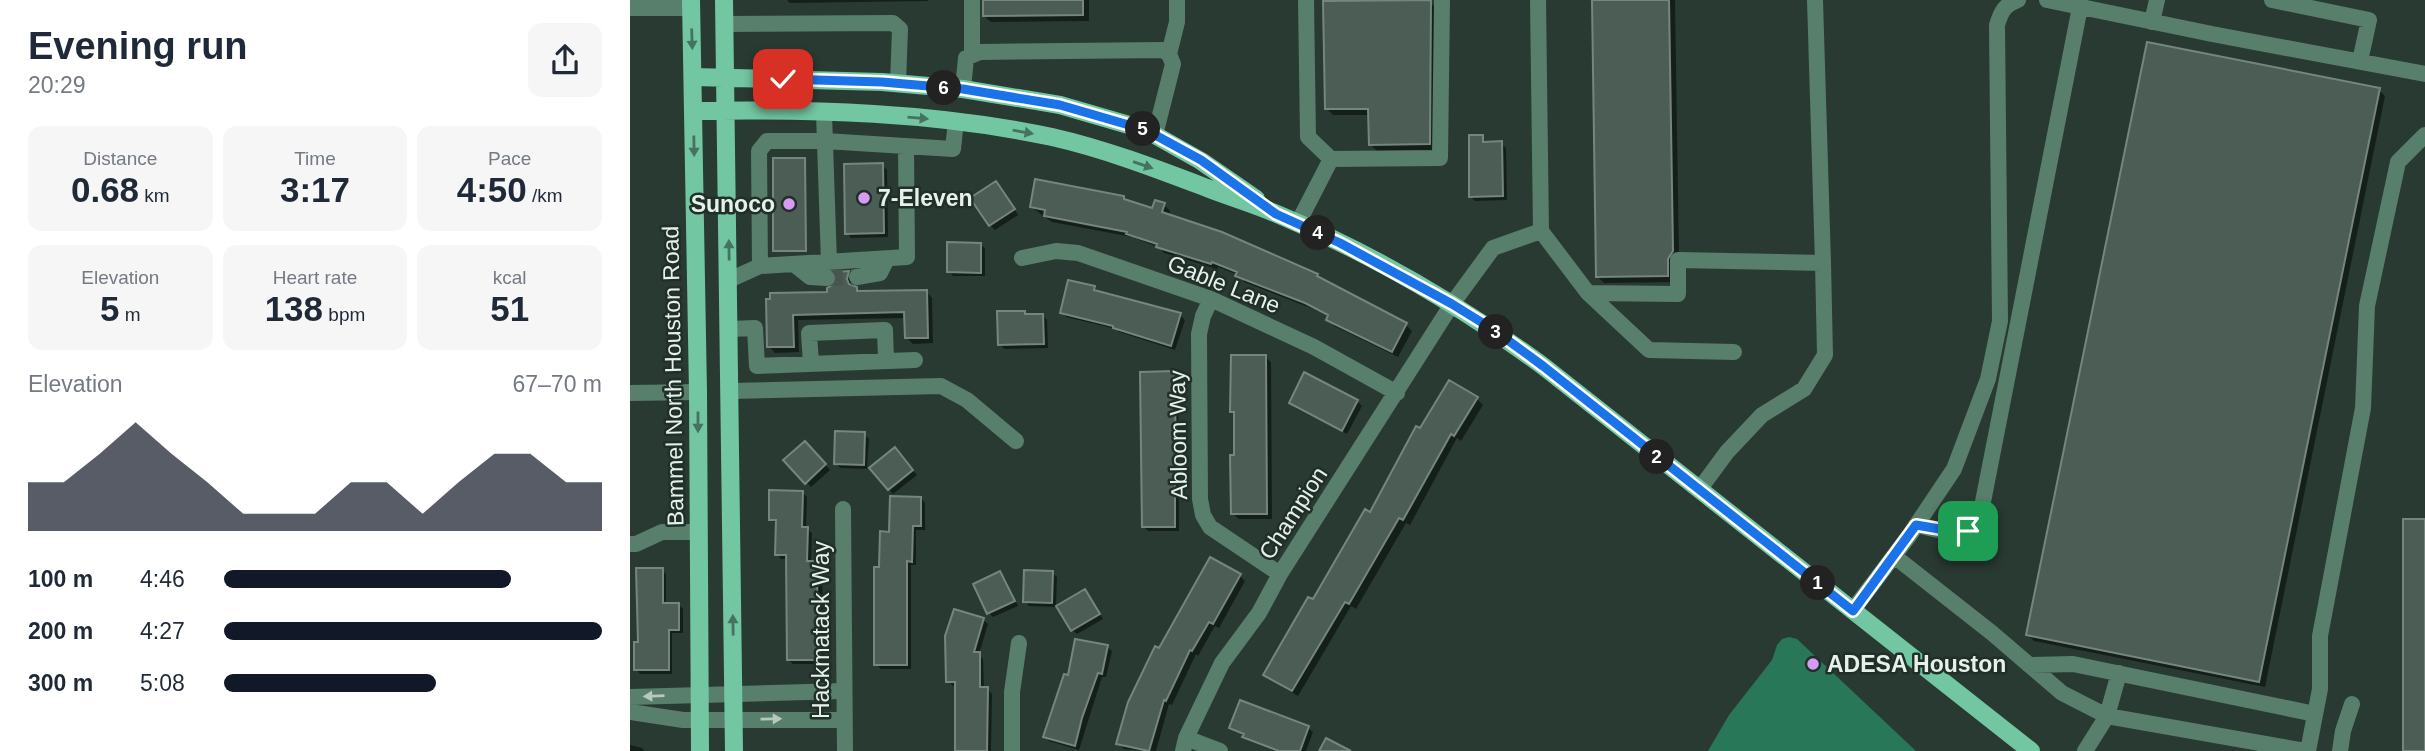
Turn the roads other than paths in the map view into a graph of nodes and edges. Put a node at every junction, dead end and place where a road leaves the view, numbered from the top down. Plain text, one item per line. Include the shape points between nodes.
1 (724, 0) edge
2 (972, 0) edge
3 (1177, 0) edge
4 (1306, 0) edge
5 (1442, 0) edge
6 (1538, 0) edge
7 (1815, 0) edge
8 (2018, 0) edge
9 (2047, 0) edge
10 (2157, 0) edge
11 (2272, 0) edge
12 (691, 4) edge
13 (2080, 6) junction
14 (630, 8) edge
15 (2152, 22) junction
16 (725, 23) junction
17 (972, 54) junction
18 (1169, 54) junction
19 (2360, 61) junction
20 (2425, 74) edge
21 (694, 77) junction
22 (726, 77) junction
23 (898, 84) junction
24 (963, 89) junction
25 (694, 111) junction
26 (727, 111) junction
27 (824, 113) junction
28 (956, 121) junction
29 (1155, 135) junction
30 (2425, 135) edge
31 (825, 141) junction
32 (906, 146) junction
33 (1332, 159) junction
34 (1276, 214) junction
35 (1298, 223) junction
36 (1541, 231) junction
37 (1022, 258) dead end
38 (887, 259) junction
39 (1823, 262) junction
40 (760, 266) junction
41 (828, 270) junction
42 (857, 278) tunnel mouth
43 (729, 280) junction
44 (1588, 293) junction
45 (1211, 299) junction
46 (1452, 304) junction
47 (2000, 321) junction
48 (2018, 324) junction
49 (730, 329) junction
50 (1734, 352) dead end
51 (915, 360) dead end
52 (886, 361) junction
53 (811, 364) junction
54 (731, 391) junction
55 (698, 392) junction
56 (630, 393) edge
57 (1398, 393) junction
58 (1016, 441) dead end
59 (1699, 490) junction
60 (843, 509) dead end
61 (1916, 525) junction
62 (699, 532) junction
63 (630, 544) edge
64 (1894, 556) junction
65 (1280, 575) junction
66 (1853, 611) junction
67 (1018, 643) dead end
68 (2029, 665) junction
69 (2119, 674) junction
70 (844, 691) junction
71 (734, 693) junction
72 (699, 694) junction
73 (630, 697) edge
74 (2352, 704) dead end
75 (630, 712) edge
76 (2315, 714) junction
77 (2107, 716) junction
78 (700, 719) junction
79 (734, 719) junction
80 (844, 720) junction
81 (1185, 744) edge
82 (700, 751) edge
83 (734, 751) edge
84 (845, 751) edge
85 (1012, 751) edge
86 (1220, 751) edge
87 (2031, 751) edge
88 (2085, 751) edge
89 (2306, 751) edge
90 (2340, 751) edge

1 - 16 main road
2 - 17 street
3 - 18 street
4 - 33 street via 1308,137
5 - 33 street via 1440,158
6 - 36 street
7 - 39 street
8 - 47 street via 2001,11 1997,25
9 - 13 street
10 - 15 street
11 - 19 street via 2368,20
12 - 14 street
12 -> 21 main road, Bammel North Houston Road
13 - 15 street
13 - 48 street
15 - 19 street
16 - 22 main road
16 - 23 street via 893,23 900,29
17 - 18 street via 1163,50
17 - 24 street via 966,58
18 - 29 street via 1172,74
19 - 20 street
21 - 22 main road
21 - 25 main road, Bammel North Houston Road
22 - 23 main road
22 - 26 main road
23 - 24 main road
24 - 28 main road
24 - 29 main road via 1060,105
25 - 26 main road
25 -> 55 main road, Bammel North Houston Road
26 - 27 main road
43 -> 26 main road
27 -> 28 main road
27 - 31 street
28 - 32 street via 953,149
28 -> 34 main road via 1091,148
29 - 34 main road via 1201,160
30 - 76 street via 2398,162 2367,306 2363,408 2320,636
31 - 32 street
31 - 40 street via 774,139 758,151
31 - 41 street
32 - 38 street via 907,257
33 - 35 street
34 - 35 main road
35 - 46 main road
36 - 44 street
36 - 46 street, Champion via 1493,248
37 - 45 street, Gable Lane via 1056,251 1078,253
38 - 41 street
38 - 42 street via 880,273
39 - 44 street via 1678,260 1678,294
39 - 59 street via 1825,355 1804,389 1762,415
40 - 41 street
40 - 43 street
43 - 49 main road
44 - 50 street via 1649,350
45 - 57 street, Gable Lane
45 - 65 street, Abloom Way via 1199,334 1203,515 1210,527
46 - 57 street, Champion
46 - 59 main road via 1543,366
47 - 48 street
47 - 61 street via 1988,379 1955,469
48 - 61 street via 1975,527 1957,532
49 - 53 street via 755,328 757,366
49 - 54 main road
51 - 52 street
52 - 53 street
52 - 53 street via 885,330 809,333
54 - 55 main road
54 - 58 street via 940,386 967,400
71 -> 54 main road
55 - 56 street
55 -> 62 main road, Bammel North Houston Road
57 - 65 street, Champion
59 - 66 main road
60 - 70 street, Hackmatack Way
61 - 64 street
62 - 63 street via 662,532
62 - 72 main road, Bammel North Houston Road
64 - 66 street
64 - 68 street
65 - 81 street, Champion via 1222,663
66 - 87 main road
67 - 85 street
68 - 69 street via 2073,664
68 - 77 street via 2062,693
69 - 76 street
69 - 77 street
70 - 71 street
70 - 80 street, Hackmatack Way
71 - 72 street
71 - 79 main road
72 -> 73 street
72 - 78 main road, Bammel North Houston Road
74 - 90 street
75 - 78 street
76 - 89 street
77 - 88 street
77 - 89 street
78 - 79 street
78 - 82 main road, Bammel North Houston Road
79 -> 80 street
79 - 83 main road
80 - 84 street, Hackmatack Way
81 - 86 street

